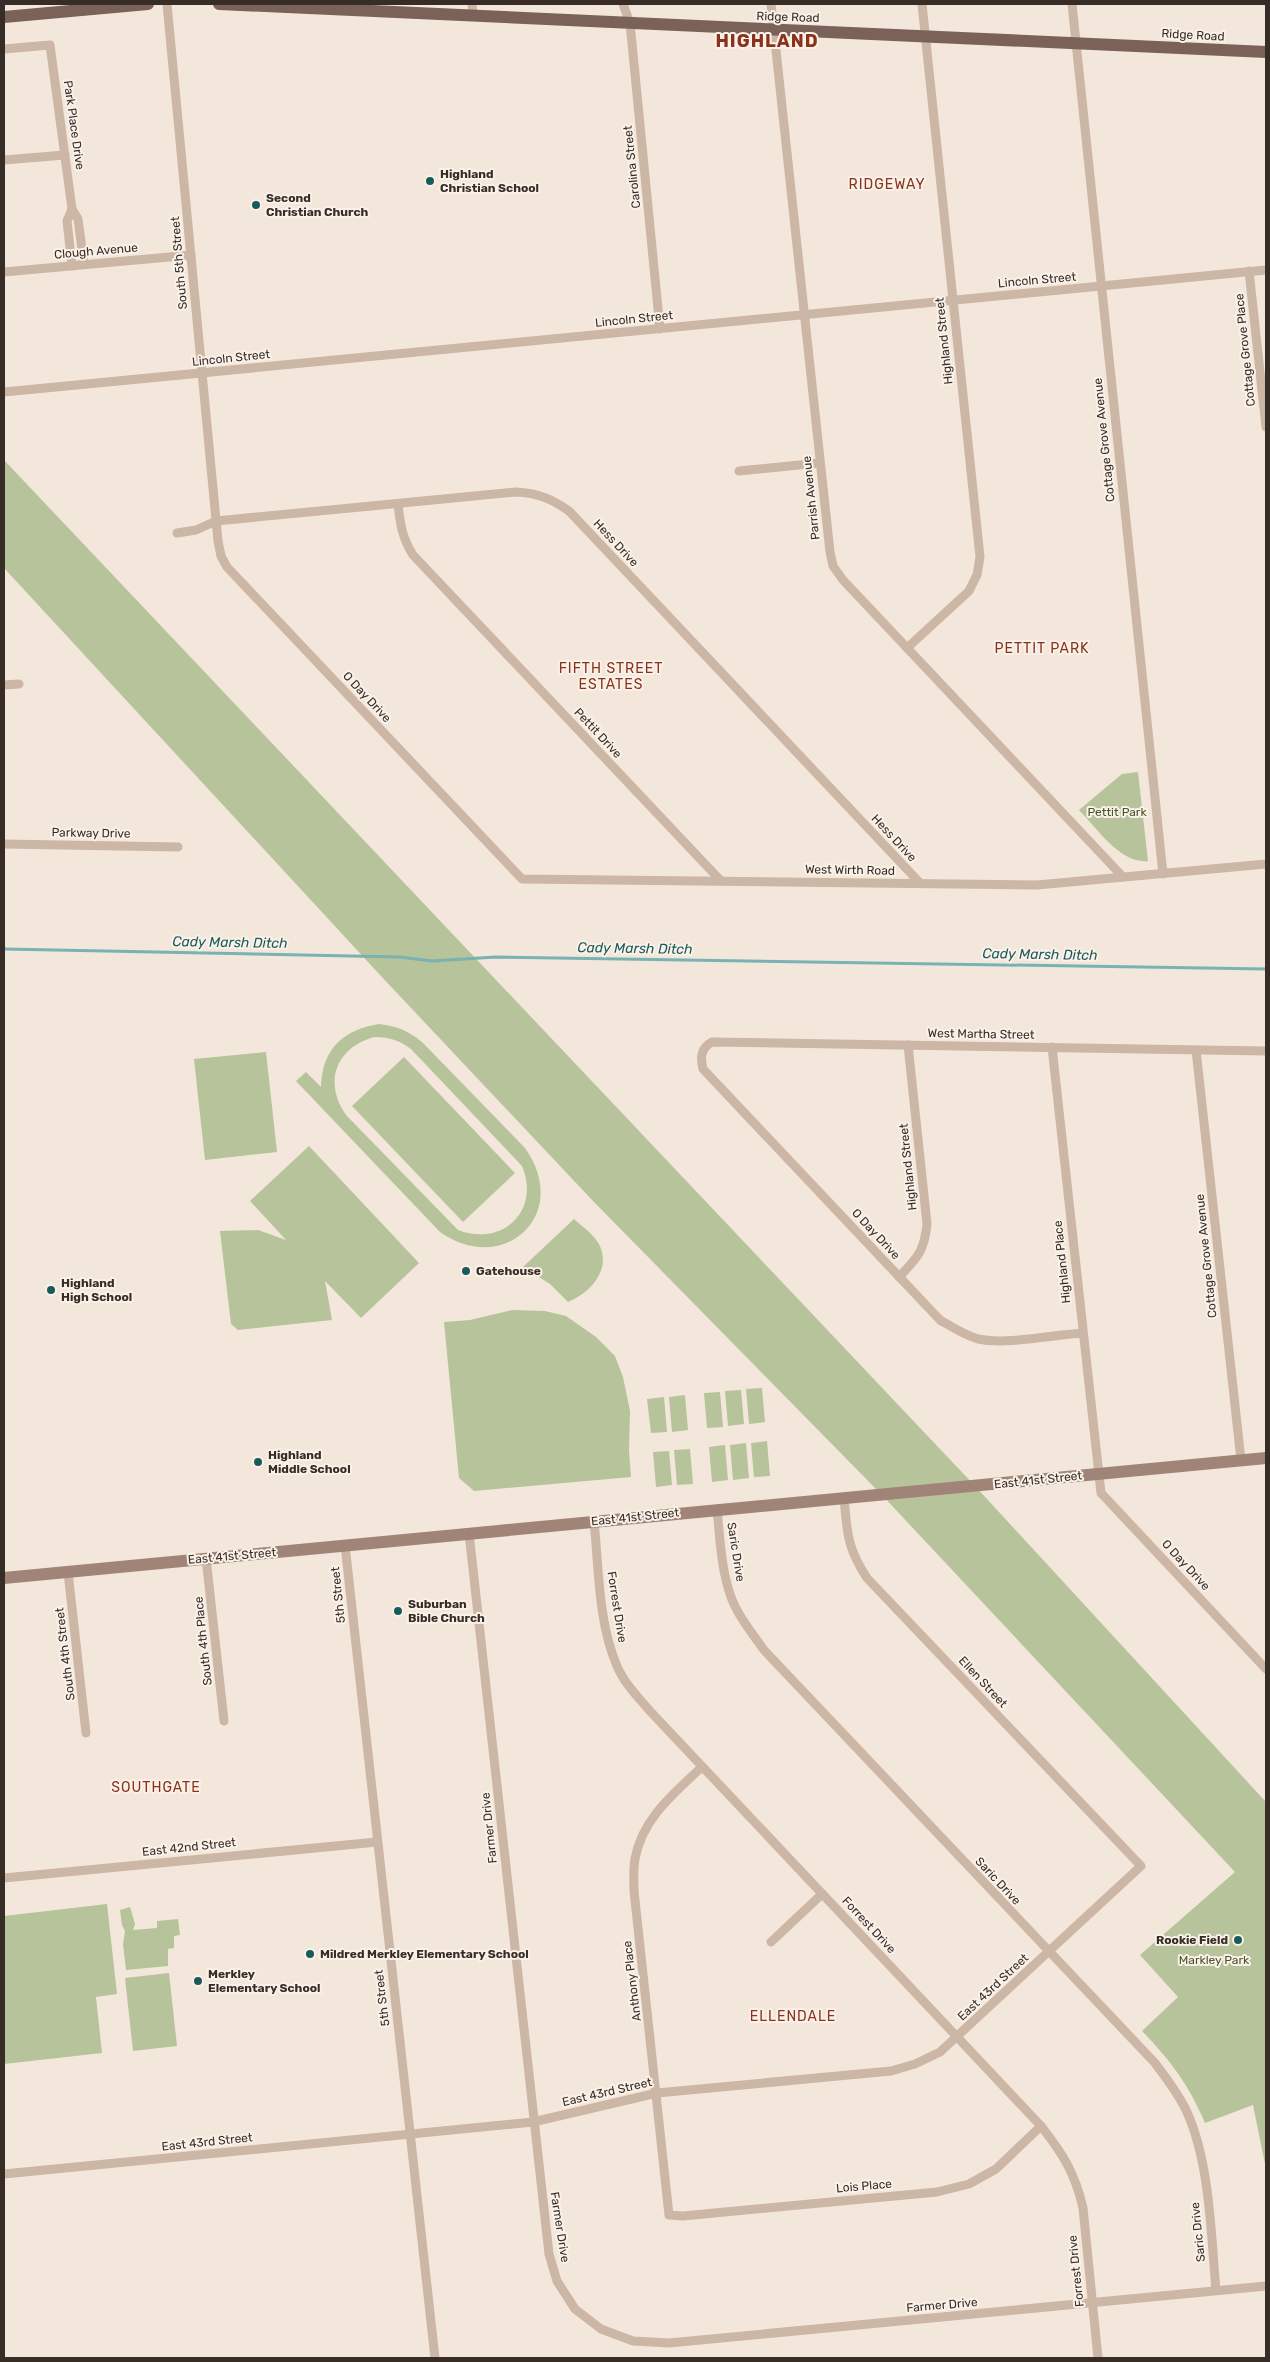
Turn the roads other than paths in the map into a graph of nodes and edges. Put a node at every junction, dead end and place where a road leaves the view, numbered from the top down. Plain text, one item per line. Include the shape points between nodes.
1 (148, 4) edge
2 (167, 4) edge
3 (219, 4) edge
4 (623, 4) edge
5 (771, 4) edge
6 (922, 4) edge
7 (1072, 4) edge
8 (473, 9) edge
9 (4, 17) edge
10 (630, 23) junction
11 (773, 30) junction
12 (925, 36) junction
13 (1076, 43) junction
14 (4, 49) edge
15 (1266, 52) edge
16 (65, 154) junction
17 (4, 160) edge
18 (72, 209) junction
19 (191, 254) junction
20 (84, 264) junction
21 (72, 266) junction
22 (1266, 270) edge
23 (1249, 271) junction
24 (4, 272) edge
25 (1100, 287) junction
26 (952, 301) junction
27 (803, 314) junction
28 (660, 329) junction
29 (202, 373) junction
30 (4, 392) edge
31 (1266, 427) edge
32 (819, 462) junction
33 (739, 471) dead end
34 (398, 504) junction
35 (216, 520) junction
36 (177, 533) dead end
37 (907, 648) junction
38 (19, 684) dead end
39 (4, 685) edge
40 (4, 844) edge
41 (178, 847) dead end
42 (1266, 864) edge
43 (1163, 874) junction
44 (1123, 877) junction
45 (522, 879) joint
46 (721, 881) junction
47 (920, 883) junction
48 (908, 1045) junction
49 (1052, 1047) junction
50 (1196, 1050) junction
51 (1266, 1051) edge
52 (701, 1053) joint
53 (899, 1277) junction
54 (1083, 1333) junction
55 (1266, 1458) edge
56 (1240, 1460) junction
57 (1098, 1474) junction
58 (844, 1497) junction
59 (717, 1509) junction
60 (594, 1521) junction
61 (469, 1533) junction
62 (345, 1545) junction
63 (206, 1558) junction
64 (68, 1572) junction
65 (4, 1578) edge
66 (1265, 1666) edge
67 (224, 1721) dead end
68 (86, 1734) dead end
69 (702, 1766) junction
70 (377, 1842) junction
71 (1141, 1866) joint
72 (4, 1878) edge
73 (822, 1894) junction
74 (771, 1942) dead end
75 (1048, 1952) junction
76 (957, 2037) junction
77 (657, 2093) junction
78 (533, 2122) junction
79 (1041, 2126) junction
80 (410, 2135) junction
81 (4, 2174) edge
82 (669, 2216) joint
83 (1266, 2286) edge
84 (1216, 2290) junction
85 (1092, 2303) junction
86 (434, 2358) edge
87 (1098, 2358) edge

1 - 9 main road
2 - 19 street, South 5th Street
3 - 8 main road, Ridge Road
4 - 10 street, Carolina Street
5 - 11 street, Parrish Avenue
6 - 12 street, Highland Street
7 - 13 street, Cottage Grove Avenue
8 - 10 main road, Ridge Road
10 - 11 main road, Ridge Road
10 - 28 street, Carolina Street
11 - 12 main road, Ridge Road
11 - 27 street, Parrish Avenue
12 - 13 main road, Ridge Road
12 - 26 street, Highland Street
13 - 15 main road, Ridge Road
13 - 25 street, Cottage Grove Avenue
14 - 16 street, Park Place Drive via 50,45
16 - 17 street
16 - 18 street, Park Place Drive
18 - 20 street, Park Place Drive via 78,219
18 - 21 street, Park Place Drive via 67,221
19 - 20 street, Clough Avenue
19 - 29 street, South 5th Street
20 - 21 street, Clough Avenue
21 - 24 street, Clough Avenue
22 - 23 street, Lincoln Street
23 - 25 street, Lincoln Street
23 - 31 street, Cottage Grove Place
25 - 26 street, Lincoln Street
25 - 43 street, Cottage Grove Avenue
26 - 27 street, Lincoln Street
26 - 37 street, Highland Street via 980,557 977,575 969,591
27 - 28 street, Lincoln Street
27 - 32 street, Parrish Avenue
28 - 29 street, Lincoln Street
29 - 30 street, Lincoln Street
29 - 35 street, South 5th Street
32 - 33 street
32 - 37 street, Parrish Avenue via 833,566
34 - 35 street, Hess Drive
34 - 46 street, Pettit Drive via 400,528 413,555
34 - 47 street, Hess Drive via 516,492 535,493 554,500 569,511
35 - 36 street, Hess Drive via 196,530
35 - 45 street, O Day Drive via 221,556 227,567
37 - 44 street, Parrish Avenue
38 - 39 street
40 - 41 street, Parkway Drive
42 - 43 street, West Wirth Road
43 - 44 street, West Wirth Road
44 - 47 street, West Wirth Road via 1037,885
45 - 46 street, West Wirth Road
46 - 47 street, West Wirth Road
48 - 49 street, West Martha Street
48 - 52 street, West Martha Street via 712,1042
48 - 53 street, Highland Street via 927,1224 924,1244 917,1259
49 - 50 street, West Martha Street
49 - 54 street, Highland Place
50 - 51 street, West Martha Street
50 - 56 street, Cottage Grove Avenue
52 - 53 street, O Day Drive via 703,1068
53 - 54 street, O Day Drive via 940,1320 979,1339
54 - 57 street, Highland Place
55 - 56 street, East 41st Street
56 - 57 street, East 41st Street
57 - 58 street, East 41st Street
57 - 66 street, O Day Drive via 1101,1493
58 - 59 street, East 41st Street
58 - 71 street, Ellen Street via 848,1539 854,1558 868,1578
59 - 60 street, East 41st Street
59 - 75 street, Saric Drive via 724,1570 732,1599 764,1650
60 - 61 street, East 41st Street
60 - 69 street, Forrest Drive via 604,1620 618,1668 649,1710
61 - 62 street, East 41st Street
61 - 78 street, Farmer Drive
62 - 63 street, East 41st Street
62 - 70 street, 5th Street
63 - 64 street, East 41st Street
63 - 67 street, South 4th Place
64 - 65 street, East 41st Street
64 - 68 street, South 4th Street
69 - 73 street, Forrest Drive
69 - 77 street, Anthony Place via 659,1807 643,1833 635,1859 634,1891
70 - 72 street, East 42nd Street
70 - 80 street, 5th Street
71 - 75 street, East 43rd Street
73 - 74 street
73 - 76 street, Forrest Drive
75 - 76 street, East 43rd Street
75 - 84 street, Saric Drive via 1154,2062 1186,2110 1197,2138 1204,2171
76 - 77 street, East 43rd Street via 940,2052 891,2071
76 - 79 street, Forrest Drive
77 - 78 street, East 43rd Street
77 - 82 street, Anthony Place
78 - 80 street, East 43rd Street
78 - 85 street, Farmer Drive via 549,2254 557,2281 575,2309 601,2329 633,2341 670,2343
79 - 82 street, Lois Place via 996,2169 969,2184 937,2192
79 - 85 street, Forrest Drive via 1061,2151 1078,2185
80 - 81 street, East 43rd Street
80 - 86 street, 5th Street
83 - 84 street, Farmer Drive
84 - 85 street, Farmer Drive
85 - 87 street, Forrest Drive

